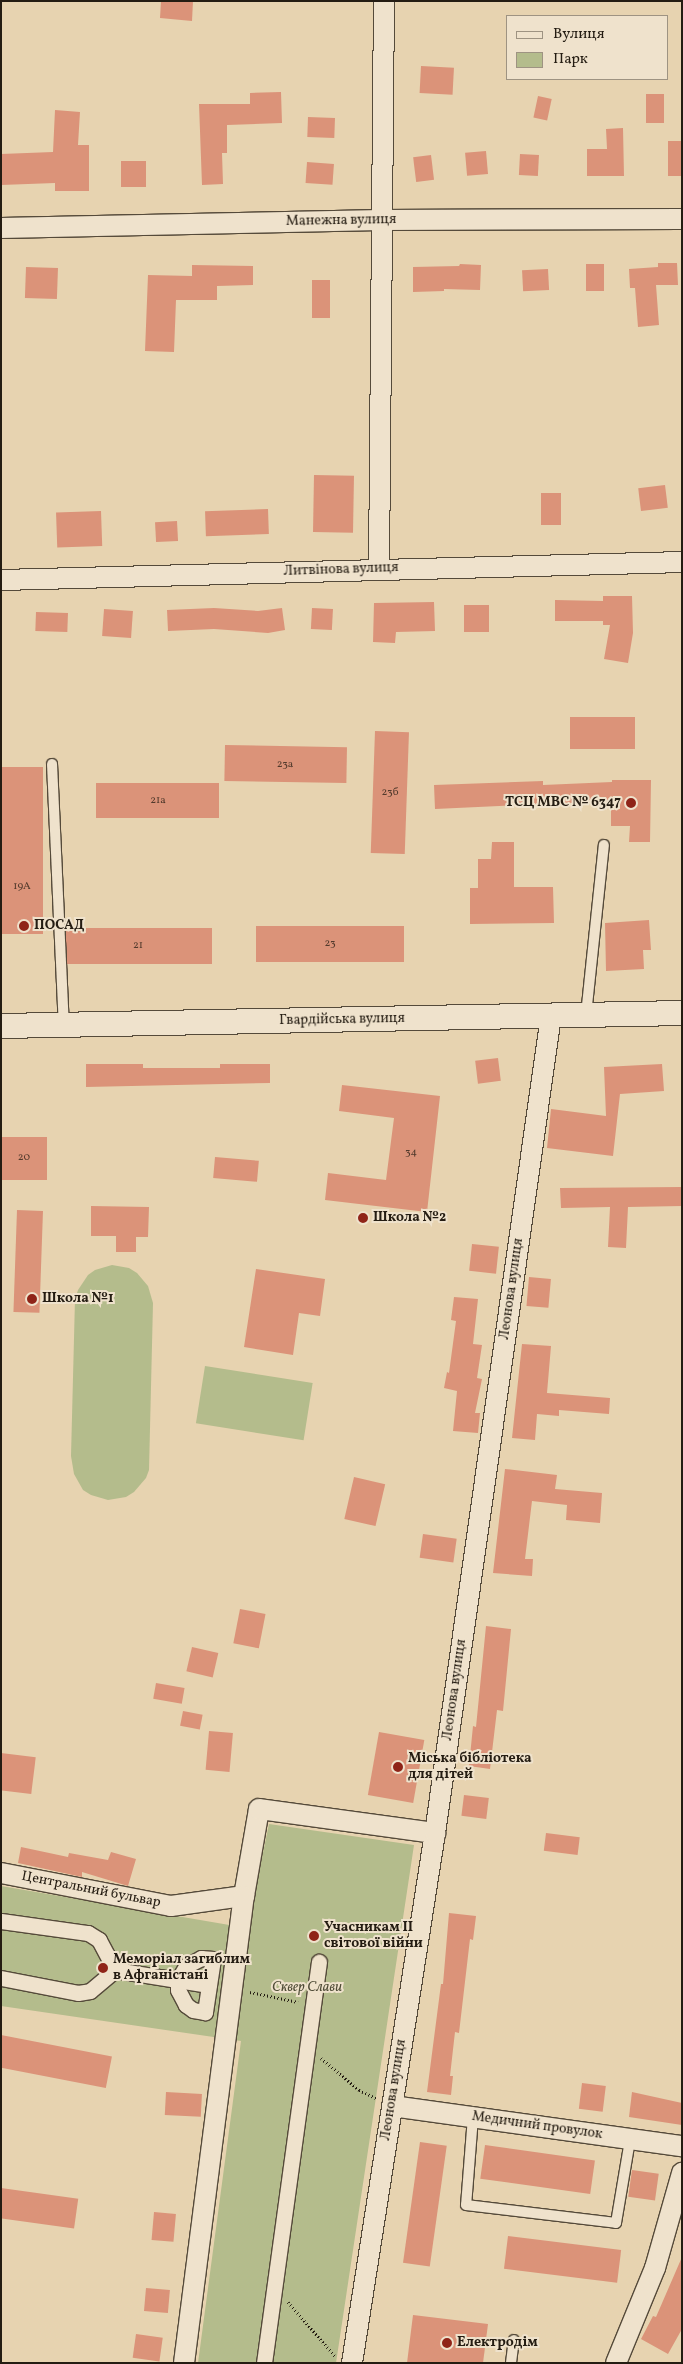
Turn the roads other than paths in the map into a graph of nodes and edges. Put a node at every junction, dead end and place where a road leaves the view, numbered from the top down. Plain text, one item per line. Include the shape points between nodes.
1 (384, 1) edge
2 (380, 220) junction
3 (682, 220) edge
4 (1, 228) edge
5 (682, 562) edge
6 (380, 568) junction
7 (1, 580) edge
8 (52, 764) dead end
9 (604, 845) dead end
10 (682, 1013) edge
11 (586, 1015) junction
12 (551, 1016) junction
13 (64, 1024) junction
14 (1, 1026) edge
15 (435, 1833) junction
16 (1, 1873) edge
17 (244, 1896) junction
18 (1, 1921) edge
19 (319, 1962) dead end
20 (115, 1970) junction
21 (1, 1978) edge
22 (178, 1980) junction
23 (209, 1985) junction
24 (392, 2106) junction
25 (472, 2117) junction
26 (630, 2140) junction
27 (682, 2146) edge
28 (682, 2173) edge
29 (514, 2340) dead end
30 (184, 2363) edge
31 (264, 2363) edge
32 (352, 2363) edge
33 (511, 2363) edge
34 (616, 2363) edge

1 - 2 street
2 - 3 street, Манежна вулиця
2 - 4 street, Манежна вулиця
2 - 6 street
5 - 6 street, Литвінова вулиця
6 - 7 street, Литвінова вулиця
8 - 13 lane
9 - 11 lane
10 - 11 street, Гвардійська вулиця
11 - 12 street, Гвардійська вулиця
12 - 13 street, Гвардійська вулиця
12 - 15 street, Леонова вулиця
13 - 14 street, Гвардійська вулиця
15 - 17 street via 259,1809
15 - 24 street, Леонова вулиця
16 - 17 street, Центральний бульвар via 171,1906
17 - 30 street
18 - 20 street via 88,1933 99,1940
19 - 31 street
20 - 21 street via 90,1991 78,1993
20 - 22 street
22 - 23 street
22 - 23 street via 192,1961 209,1958 213,1959
22 - 23 street via 181,1998 193,2010 201,2012 205,2012
24 - 25 street, Медичний провулок
24 - 32 street, Леонова вулиця
25 - 26 street, Медичний провулок
25 - 26 lane via 466,2206 616,2223
26 - 27 street, Медичний провулок
28 - 34 street via 655,2268
29 - 33 lane

